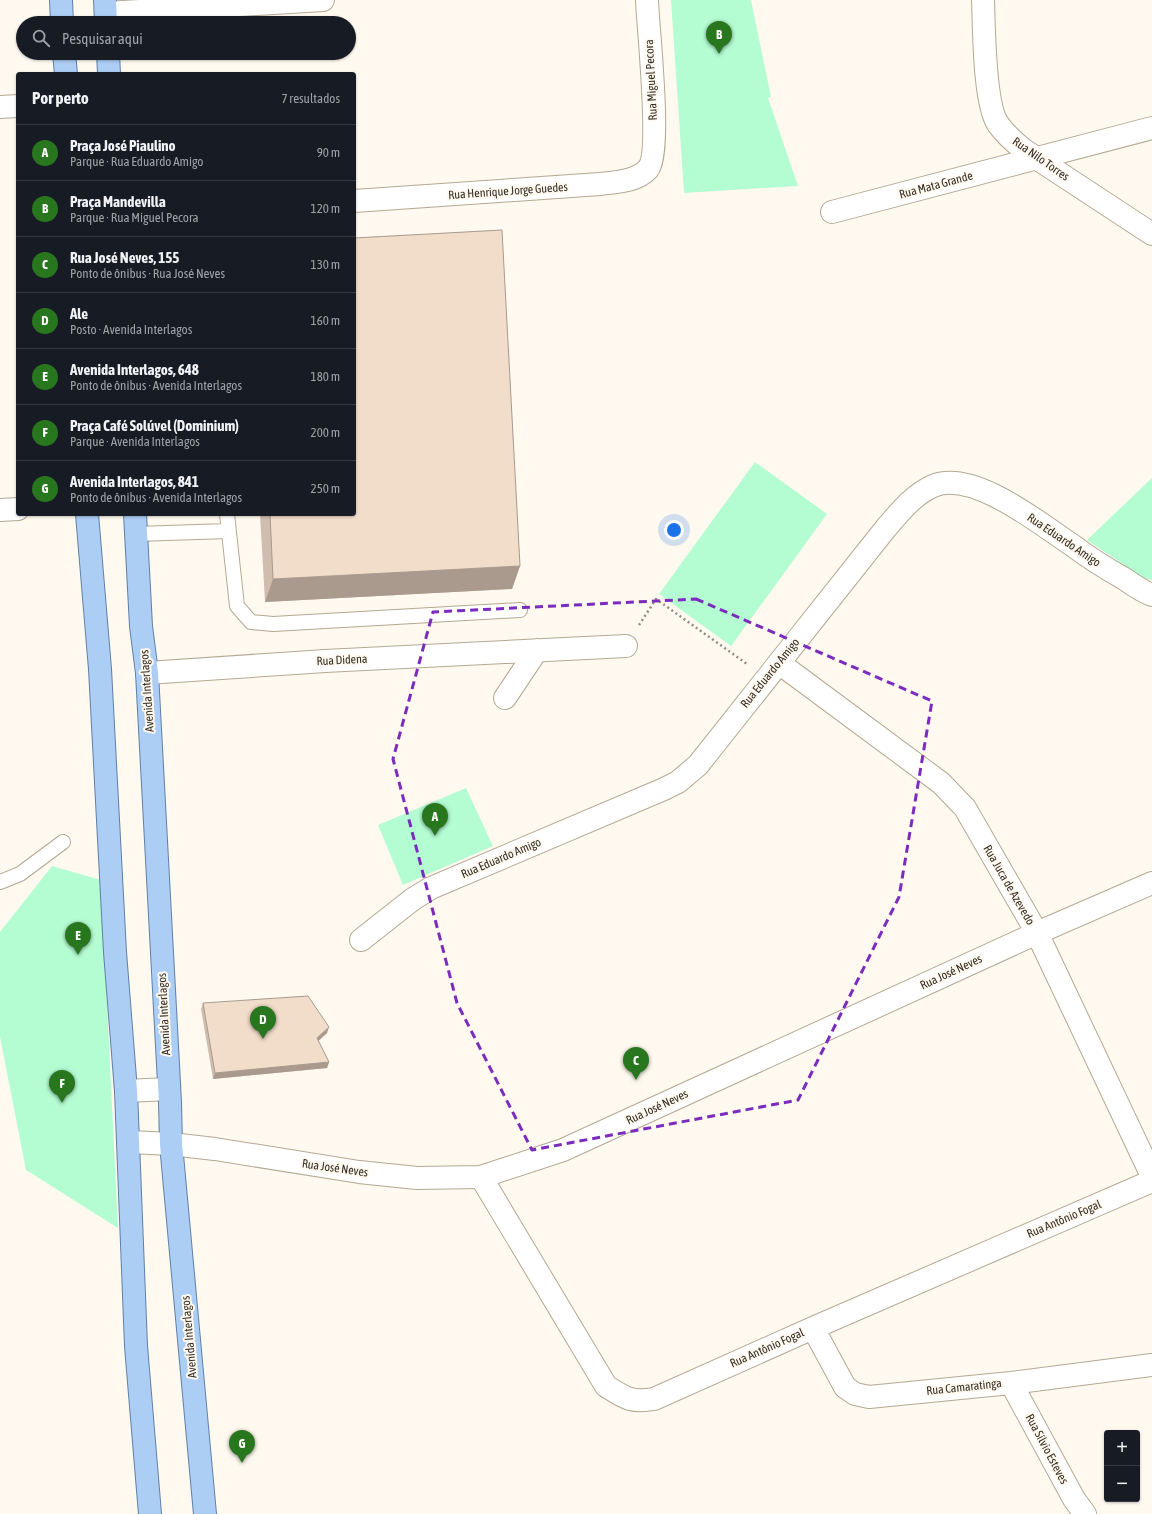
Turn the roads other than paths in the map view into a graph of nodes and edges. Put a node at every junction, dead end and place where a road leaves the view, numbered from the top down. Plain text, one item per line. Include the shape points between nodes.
1 (61, 0) edge
2 (323, 0) edge
3 (647, 0) edge
4 (983, 0) edge
5 (106, 12) edge
6 (62, 16) edge
7 (65, 60) edge
8 (108, 60) edge
9 (66, 72) edge
10 (109, 72) edge
11 (16, 106) edge
12 (0, 107) edge
13 (1152, 128) edge
14 (1039, 159) junction
15 (653, 160) joint
16 (356, 201) edge
17 (832, 212) dead end
18 (1152, 234) edge
19 (16, 509) edge
20 (0, 510) edge
21 (87, 516) edge
22 (227, 516) edge
23 (135, 524) edge
24 (228, 531) junction
25 (1152, 595) edge
26 (520, 610) dead end
27 (626, 646) road end
28 (537, 650) junction
29 (773, 670) junction
30 (147, 673) junction
31 (505, 698) dead end
32 (63, 842) dead end
33 (0, 882) edge
34 (1152, 883) edge
35 (1037, 932) junction
36 (361, 940) dead end
37 (168, 1090) junction
38 (126, 1091) junction
39 (129, 1142) junction
40 (171, 1144) junction
41 (1152, 1176) edge
42 (481, 1177) junction
43 (1152, 1181) edge
44 (813, 1328) junction
45 (1152, 1365) edge
46 (1011, 1383) junction
47 (150, 1514) edge
48 (205, 1514) edge
49 (1085, 1514) edge

1 - 6 main road
2 - 5 street
3 - 15 street, Rua Miguel Pecora via 654,118
4 - 14 street, Rua Nilo Torres via 990,101 997,123 1010,139
7 - 9 main road
8 - 10 main road
11 - 12 street
13 - 14 street, Rua Mata Grande
14 - 17 street, Rua Mata Grande
14 - 18 street, Rua Nilo Torres
15 - 16 street, Rua Henrique Jorge Guedes via 648,169 639,176 600,184
19 - 20 street
21 - 38 main road via 100,669 115,952
22 - 24 lane
23 - 24 lane
23 - 30 main road, Avenida Interlagos via 141,626
24 - 26 lane via 237,606 251,622 274,624
25 - 29 street, Rua Eduardo Amigo via 1093,560 1014,506 986,491 959,484 941,484 922,492 908,502
27 - 28 street, Rua Didena
28 - 30 street, Rua Didena
28 - 31 street
29 - 35 street, Rua Juca de Azevedo via 941,783 965,808
29 - 36 street, Rua Eduardo Amigo via 698,765 678,782 431,888
30 - 37 main road, Avenida Interlagos
32 - 33 lane via 20,874
34 - 35 street, Rua José Neves
35 - 41 street, Rua Juca de Azevedo
35 - 42 street, Rua José Neves via 563,1150
37 - 38 street
37 - 40 main road, Avenida Interlagos
38 - 39 main road
39 - 40 street, Rua José Neves
39 - 47 main road via 136,1346
40 - 42 street, Rua José Neves via 366,1173 417,1178
40 - 48 main road, Avenida Interlagos
42 - 44 street, Rua Antônio Fogal via 606,1386 623,1397 638,1402 654,1399
43 - 44 street, Rua Antônio Fogal
44 - 46 street, Rua Camaratinga via 845,1387 856,1394 869,1396
45 - 46 street, Rua Camaratinga
46 - 49 street, Rua Sílvio Esteves via 1074,1499

